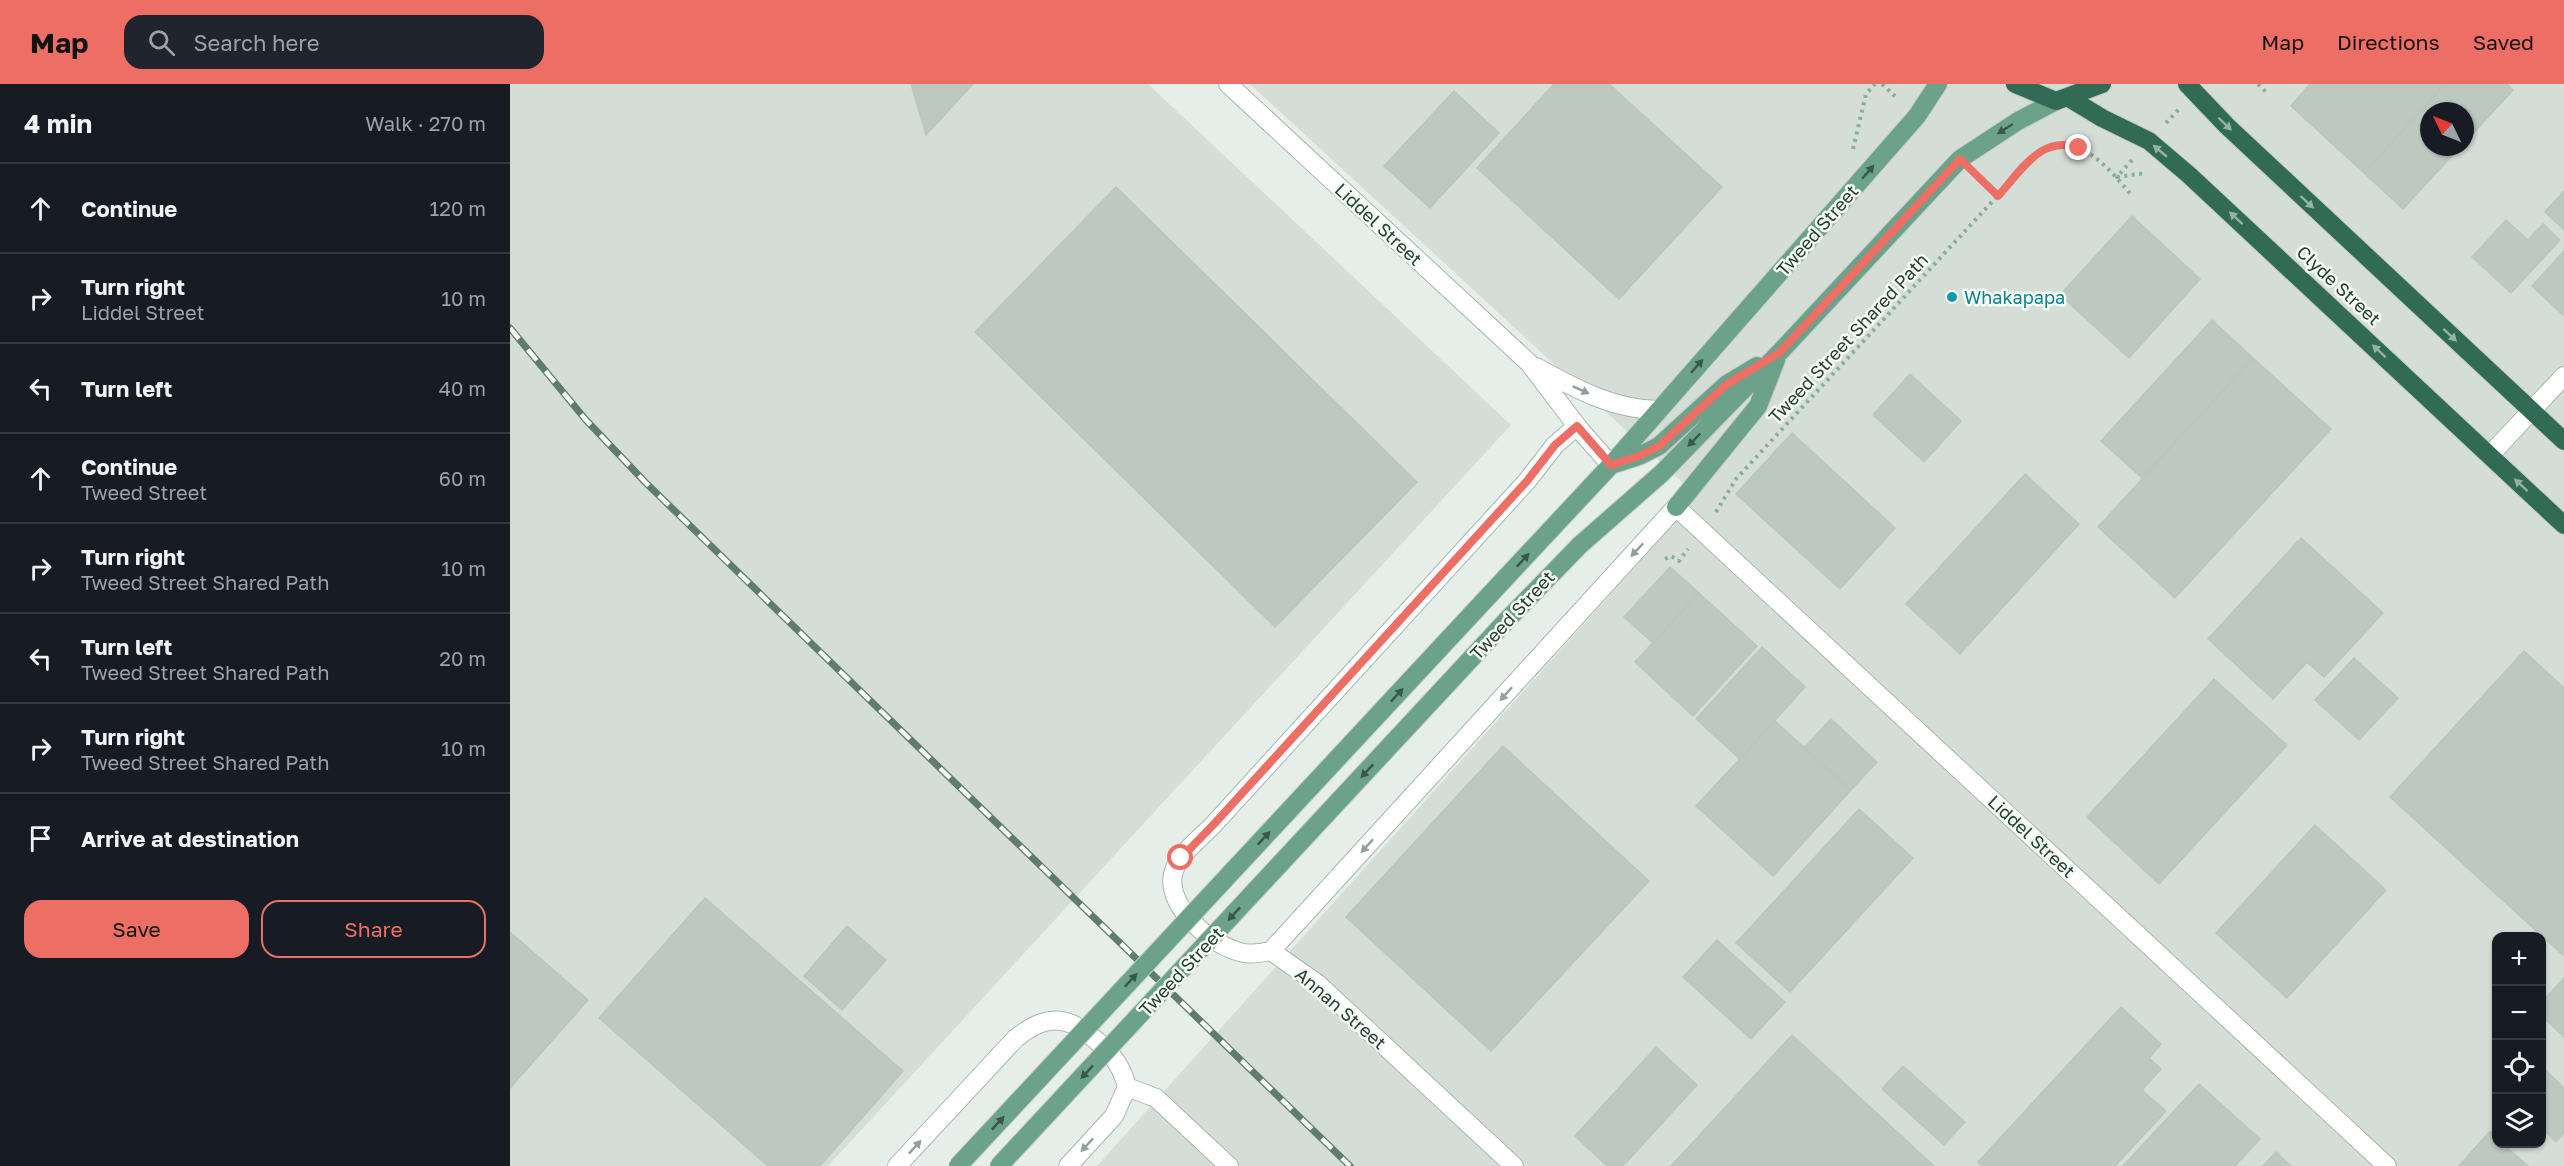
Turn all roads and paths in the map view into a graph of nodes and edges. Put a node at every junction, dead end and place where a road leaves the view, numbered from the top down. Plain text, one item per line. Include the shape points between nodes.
1 (1228, 84) edge
2 (1875, 84) edge
3 (1882, 84) edge
4 (1938, 84) edge
5 (2015, 84) edge
6 (2103, 84) edge
7 (2258, 84) edge
8 (2190, 89) edge
9 (2266, 92) dead end
10 (2063, 100) junction
11 (1861, 116) dead end
12 (1917, 116) junction
13 (2149, 141) junction
14 (1960, 159) junction
15 (2145, 173) dead end
16 (2117, 177) junction
17 (1998, 196) junction
18 (2132, 196) dead end
19 (1779, 353) junction
20 (1529, 363) junction
21 (2564, 376) edge
22 (1659, 410) junction
23 (2531, 411) junction
24 (1577, 426) junction
25 (2564, 441) edge
26 (2490, 455) junction
27 (1611, 465) junction
28 (1723, 502) dead end
29 (1676, 507) junction
30 (2564, 525) edge
31 (1271, 951) junction
32 (1127, 1088) junction
33 (897, 1166) edge
34 (958, 1166) edge
35 (999, 1166) edge
36 (1068, 1166) edge
37 (1229, 1166) edge
38 (1514, 1166) edge
39 (2387, 1166) edge

1 - 20 street, Liddel Street
2 - 11 path via 1866,94
3 - 12 path
4 - 12 main road, Tweed Street
5 - 10 highway, Clyde Street
6 - 10 highway
7 - 9 path
8 - 13 path
8 -> 23 highway
10 - 13 highway, Clyde Street
10 -> 14 main road, Tweed Street via 2008,127
22 -> 12 main road, Tweed Street
13 - 16 path
26 -> 13 highway, Clyde Street
14 - 17 path
14 - 19 main road, Tweed Street
15 - 16 path
16 - 17 path, Tweed Street Shared Path via 2079,148 2059,143 2039,151
16 - 18 path, Tweed Street Shared Path
17 - 28 path, Tweed Street Shared Path via 1736,479
19 - 27 main road via 1727,384 1659,446
19 - 29 main road via 1758,406
19 -> 35 main road, Tweed Street, bridge via 1662,473 1580,545 1507,620
20 -> 22 street, Liddel Street via 1611,403
20 - 24 street, Liddel Street
21 - 23 street
22 - 27 main road, Tweed Street
23 - 25 highway
23 - 26 street
24 - 27 street, Liddel Street
24 - 31 street via 1555,445 1527,481 1181,858 1172,889 1201,931 1224,946 1246,953
30 -> 26 highway, Clyde Street
34 -> 27 main road, Tweed Street, bridge
29 -> 31 street
29 - 39 street, Liddel Street
31 - 38 street, Annan Street via 1318,984
33 -> 32 street via 1031,1026 1063,1020 1082,1027 1113,1055 1124,1072
32 -> 36 street via 1114,1116
32 - 37 street via 1156,1098

